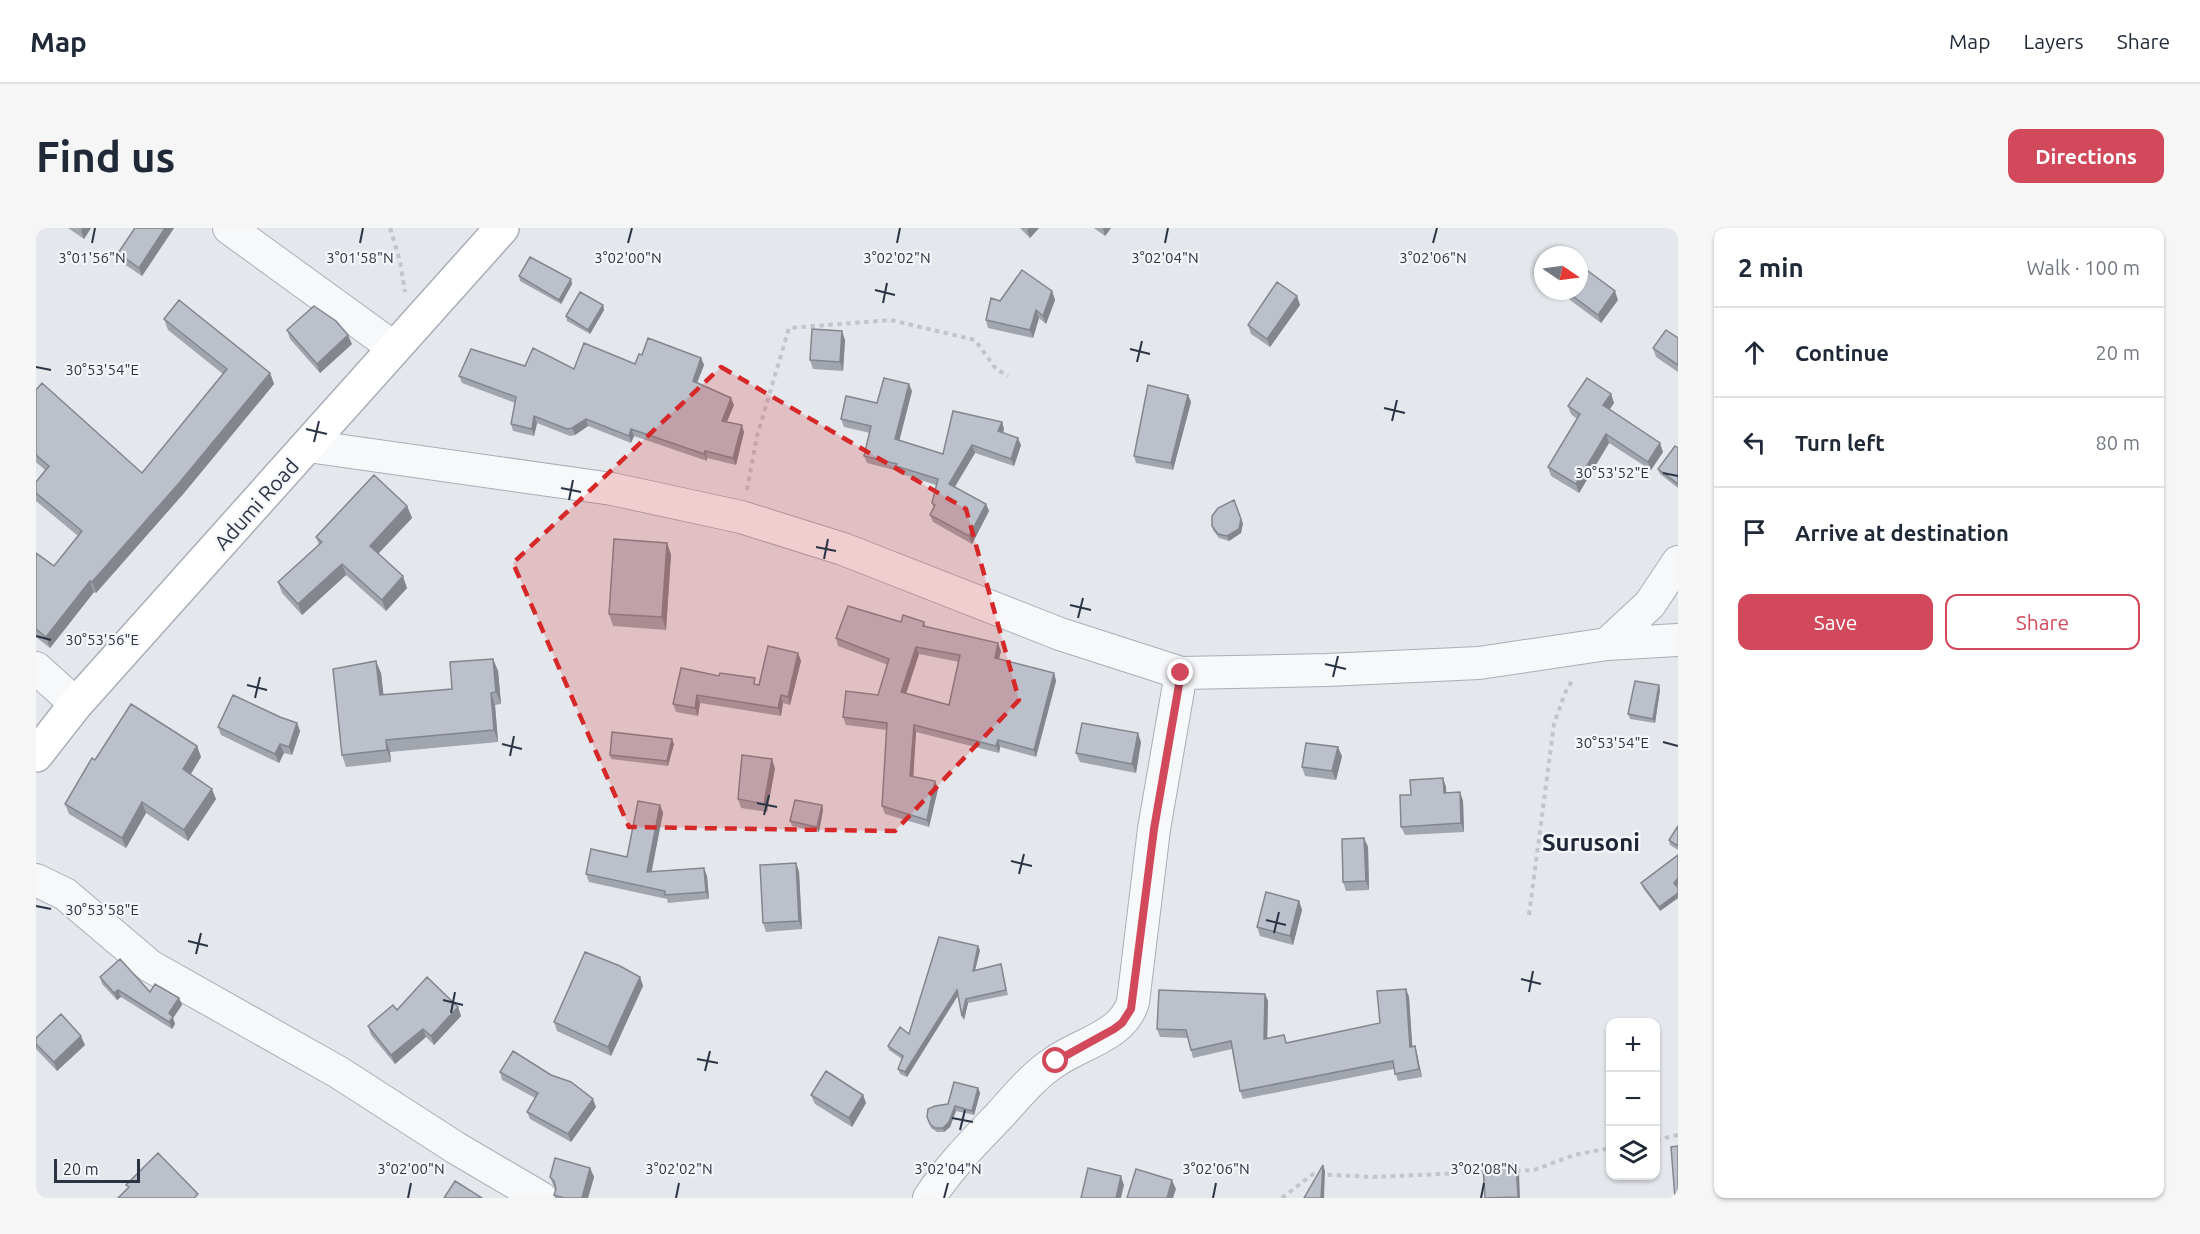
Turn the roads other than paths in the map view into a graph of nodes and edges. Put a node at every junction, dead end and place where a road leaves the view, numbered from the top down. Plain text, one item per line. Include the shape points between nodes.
1 (229, 228) edge
2 (501, 228) edge
3 (402, 338) junction
4 (308, 446) junction
5 (1678, 562) edge
6 (1678, 640) edge
7 (1607, 644) junction
8 (36, 668) edge
9 (1181, 673) junction
10 (76, 704) junction
11 (36, 755) edge
12 (36, 880) edge
13 (541, 1198) edge
14 (929, 1198) edge

1 - 3 street
2 - 3 main road, Adumi Road
3 - 4 main road, Adumi Road
4 - 9 street via 612,489 741,517 843,549 1060,634
4 - 10 main road, Adumi Road
5 - 7 street via 1650,604
6 - 7 street
7 - 9 street via 1479,663
8 - 10 street
9 - 14 street via 1154,829 1131,1009 1114,1029 1056,1061 1034,1079 946,1172
10 - 11 main road, Adumi Road
12 - 13 street via 65,894 150,966 338,1072

